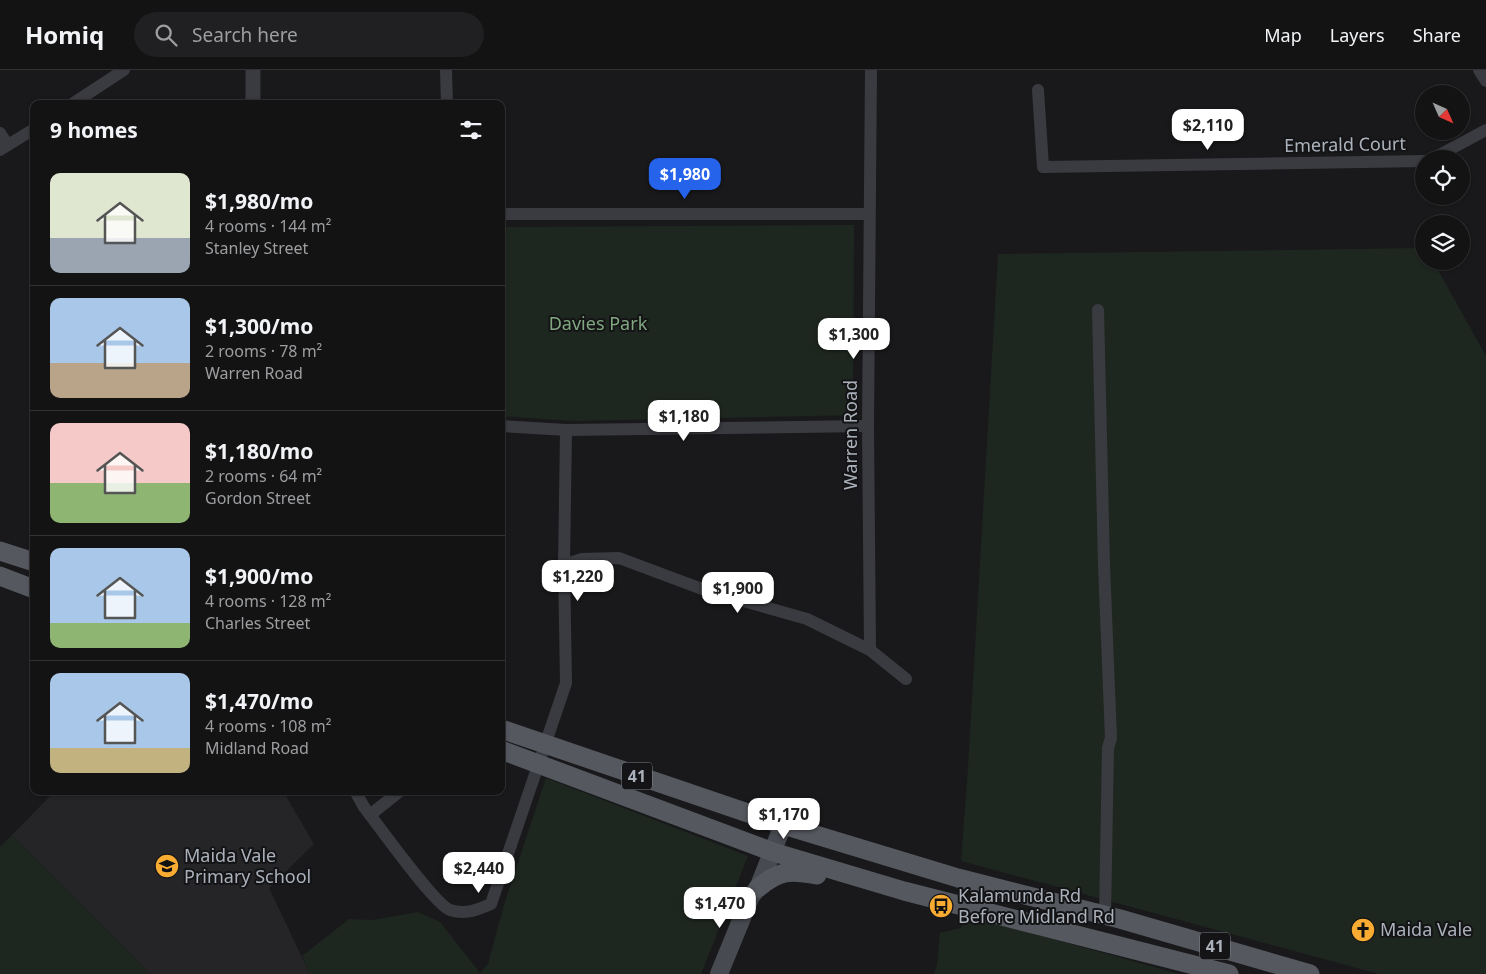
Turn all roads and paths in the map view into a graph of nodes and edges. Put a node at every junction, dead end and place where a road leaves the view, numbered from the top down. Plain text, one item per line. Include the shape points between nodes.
1 (124, 70) edge
2 (253, 70) edge
3 (446, 70) edge
4 (871, 70) edge
5 (1479, 70) edge
6 (1486, 81) edge
7 (1038, 90) dead end
8 (78, 100) edge
9 (253, 100) edge
10 (447, 100) edge
11 (1486, 130) edge
12 (30, 132) edge
13 (0, 133) edge
14 (4, 148) edge
15 (1449, 150) edge
16 (1415, 161) edge
17 (505, 214) edge
18 (869, 214) junction
19 (1098, 310) dead end
20 (505, 426) edge
21 (868, 426) junction
22 (566, 430) junction
23 (0, 550) edge
24 (30, 561) edge
25 (564, 565) junction
26 (0, 576) edge
27 (30, 587) edge
28 (870, 650) junction
29 (906, 679) dead end
30 (505, 730) edge
31 (546, 744) junction
32 (505, 752) edge
33 (538, 764) junction
34 (358, 795) edge
35 (395, 795) edge
36 (370, 814) junction
37 (778, 823) junction
38 (769, 850) junction
39 (755, 892) junction
40 (904, 892) junction
41 (1105, 915) junction
42 (719, 974) edge
43 (1229, 974) edge
44 (1310, 974) edge

1 - 8 street
2 - 9 street
3 - 10 street
4 - 18 street, Warren Road
5 - 6 street
7 - 16 street, Emerald Court via 1043,167
11 - 15 street, Emerald Court
12 - 14 street
13 - 14 street
17 - 18 street
18 - 21 street, Warren Road
19 - 41 street via 1111,738 1108,748
20 - 22 street
21 - 22 street
21 - 28 street, Warren Road
22 - 25 street
23 - 24 main road
25 - 28 street via 582,559 619,558 702,589 807,619
25 - 31 street via 566,683
26 - 27 main road
28 - 29 street
30 - 31 main road, 41
31 - 33 street
31 - 37 main road, 41
32 - 33 main road, 41
33 - 36 street via 491,904 476,911 461,913 448,909 433,896
33 - 38 main road, 41
34 - 36 street
35 - 36 street
37 - 38 main road
37 - 41 main road, 41 via 958,878
38 - 39 main road via 752,884
38 - 40 main road, 41
39 - 40 main road via 769,878 796,871
39 - 42 main road
40 - 43 main road, 41
41 - 44 main road, 41

